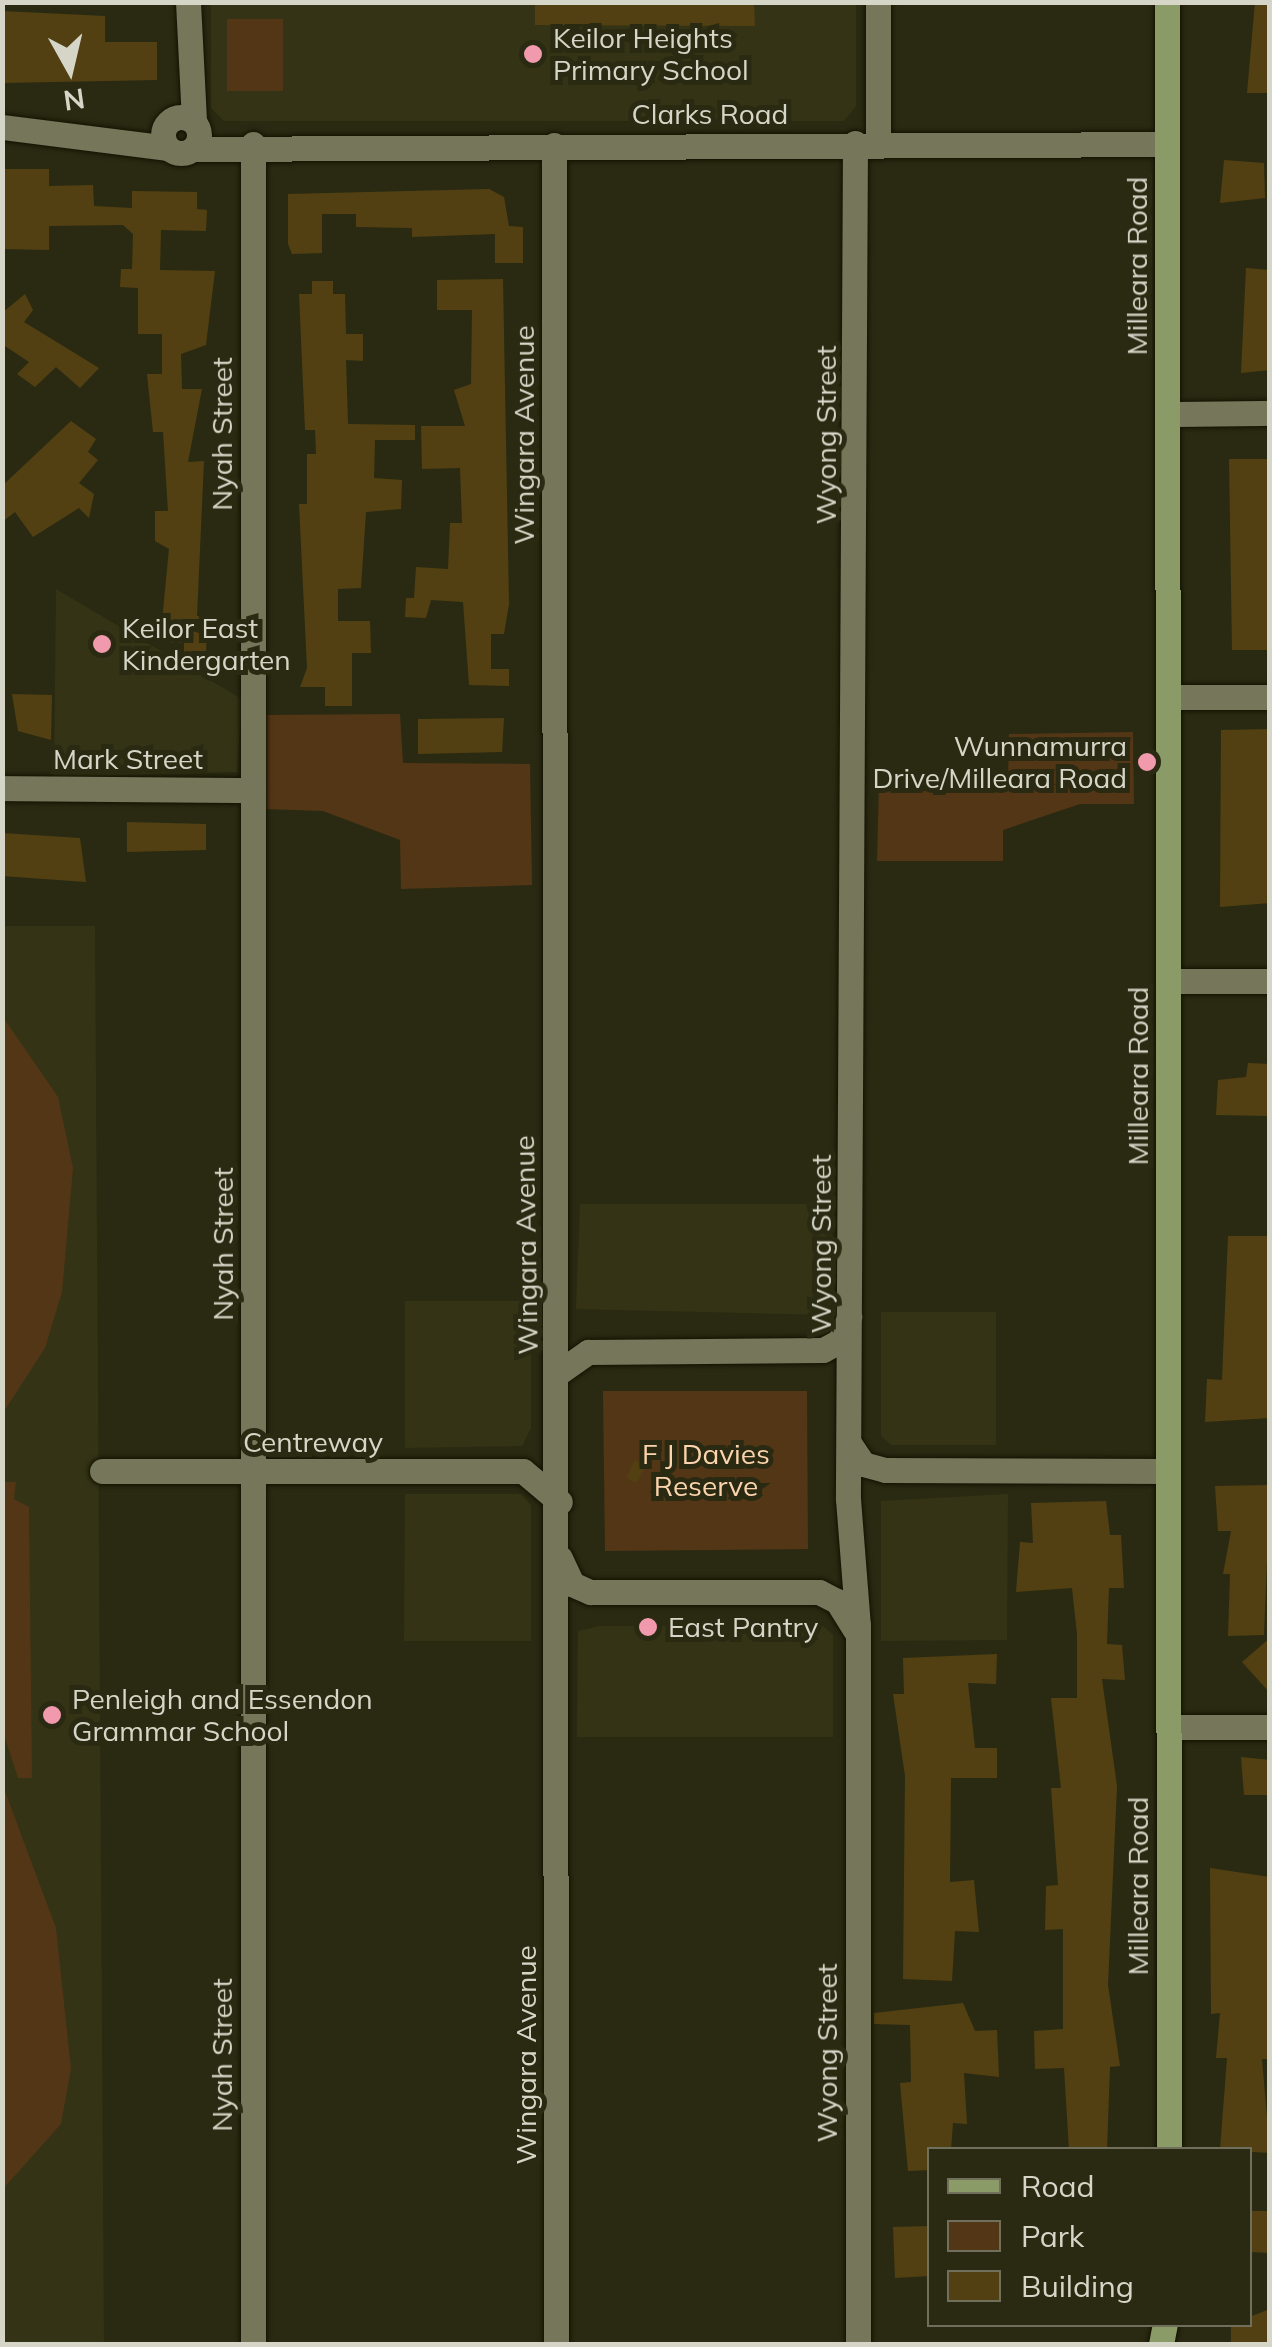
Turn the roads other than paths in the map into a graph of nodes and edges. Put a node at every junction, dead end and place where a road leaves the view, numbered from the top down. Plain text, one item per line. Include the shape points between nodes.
1 (188, 2) edge
2 (878, 2) edge
3 (1167, 2) edge
4 (2, 127) edge
5 (182, 132) junction
6 (253, 144) junction
7 (866, 144) junction
8 (1167, 144) junction
9 (554, 145) junction
10 (1270, 413) edge
11 (1167, 414) junction
12 (1168, 697) junction
13 (1270, 697) edge
14 (2, 788) edge
15 (253, 790) junction
16 (1168, 981) junction
17 (1270, 981) edge
18 (556, 1298) junction
19 (851, 1308) junction
20 (812, 1351) junction
21 (588, 1352) junction
22 (558, 1373) junction
23 (849, 1380) junction
24 (558, 1440) junction
25 (849, 1443) junction
26 (885, 1470) junction
27 (523, 1471) junction
28 (1168, 1471) junction
29 (102, 1472) dead end
30 (252, 1472) junction
31 (848, 1499) junction
32 (560, 1502) junction
33 (560, 1558) junction
34 (850, 1560) junction
35 (584, 1592) junction
36 (818, 1592) junction
37 (556, 1635) junction
38 (857, 1635) junction
39 (1168, 1728) junction
40 (1270, 1728) edge
41 (1169, 2147) edge
42 (253, 2344) edge
43 (556, 2344) edge
44 (858, 2344) edge

1 - 5 street
2 - 7 street, Wyong Street
3 - 8 main road, Milleara Road
4 - 5 street, Clarks Road
5 - 6 street, Clarks Road
6 - 9 street, Clarks Road
6 - 15 street, Nyah Street
7 - 8 street, Clarks Road
7 - 9 street, Clarks Road
7 - 19 street, Wyong Street
8 - 11 main road, Milleara Road
9 - 18 street, Wingara Avenue
10 - 11 street
11 - 12 main road, Milleara Road
12 - 13 street
12 - 16 main road, Milleara Road
14 - 15 street, Mark Street
15 - 30 street, Nyah Street
16 - 17 street
16 - 28 main road, Milleara Road
18 - 21 street via 562,1326
18 - 22 street, Wingara Avenue
19 - 20 street via 840,1341
19 - 23 street, Wyong Street
20 - 21 street
20 - 23 street via 834,1359
21 - 22 street
22 - 24 street, Wingara Avenue
23 - 25 street, Wyong Street
24 - 27 street
24 - 32 street, Wingara Avenue
25 - 26 street via 863,1464
25 - 31 street, Wyong Street
26 - 28 street
26 - 31 street
27 - 30 street, Centreway
27 - 32 street
28 - 39 main road, Milleara Road
29 - 30 street, Centreway
30 - 42 street, Nyah Street
31 - 34 street, Wyong Street
32 - 33 street, Wingara Avenue
33 - 35 street
33 - 37 street, Wingara Avenue
34 - 36 street
34 - 38 street, Wyong Street
35 - 36 street
35 - 37 street
36 - 38 street via 837,1601
37 - 43 street, Wingara Avenue
38 - 44 street, Wyong Street
39 - 40 street
39 - 41 main road, Milleara Road

